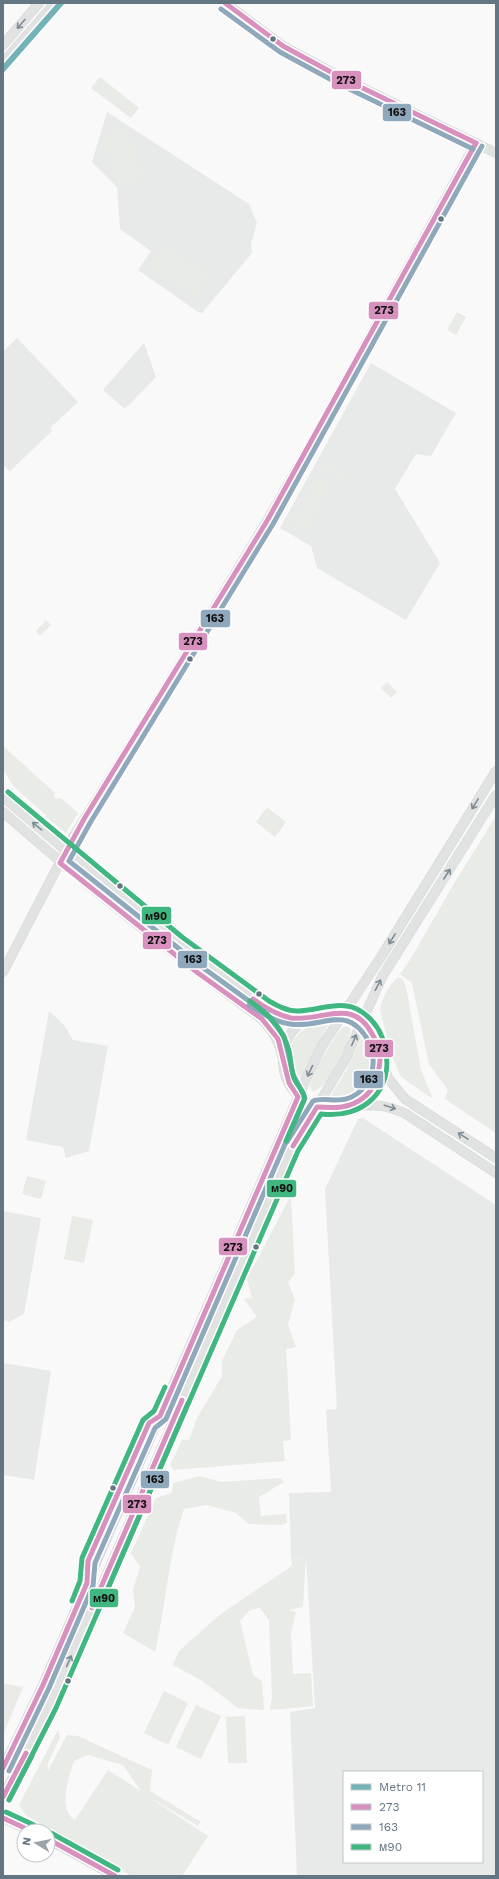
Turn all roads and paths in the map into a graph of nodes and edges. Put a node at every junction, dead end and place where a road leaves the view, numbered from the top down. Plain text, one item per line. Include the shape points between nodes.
1 (39, 3) edge
2 (55, 3) edge
3 (225, 3) edge
4 (3, 44) edge
5 (3, 63) edge
6 (476, 143) junction
7 (496, 153) edge
8 (496, 771) edge
9 (496, 795) edge
10 (3, 797) edge
11 (3, 812) edge
12 (67, 851) junction
13 (60, 863) junction
14 (3, 972) edge
15 (343, 1013) junction
16 (312, 1016) junction
17 (362, 1020) junction
18 (381, 1057) junction
19 (283, 1060) junction
20 (298, 1097) junction
21 (352, 1106) junction
22 (317, 1107) junction
23 (496, 1158) edge
24 (496, 1172) edge
25 (3, 1768) edge
26 (3, 1797) edge
27 (3, 1818) edge
28 (16, 1824) edge
29 (56, 1843) edge
30 (115, 1876) edge

1 -> 4 main road
2 - 5 main road
3 - 6 main road via 280,44 342,78
6 - 7 main road
6 - 12 main road via 267,521 84,819
8 -> 15 main road via 381,957
17 -> 9 main road via 382,977
12 -> 10 main road
11 - 13 main road
12 - 13 main road
12 - 16 main road via 193,954 254,1000 284,1016
13 - 14 main road
13 - 19 main road via 198,973 262,1019 278,1039
15 - 16 main road via 322,1013
15 - 17 main road
15 -> 20 main road via 322,1046
16 - 19 main road via 299,1022 291,1030 283,1049
17 - 18 main road via 374,1036
22 -> 17 main road via 345,1060
18 - 21 main road via 379,1073 372,1090
23 -> 18 main road via 405,1099 388,1078
19 - 20 main road via 285,1077
20 - 22 main road
20 - 25 main road via 43,1686
21 - 22 main road
21 -> 24 main road via 379,1104 406,1114
26 -> 22 main road via 50,1704 281,1170
27 - 28 main road
29 - 30 main road

